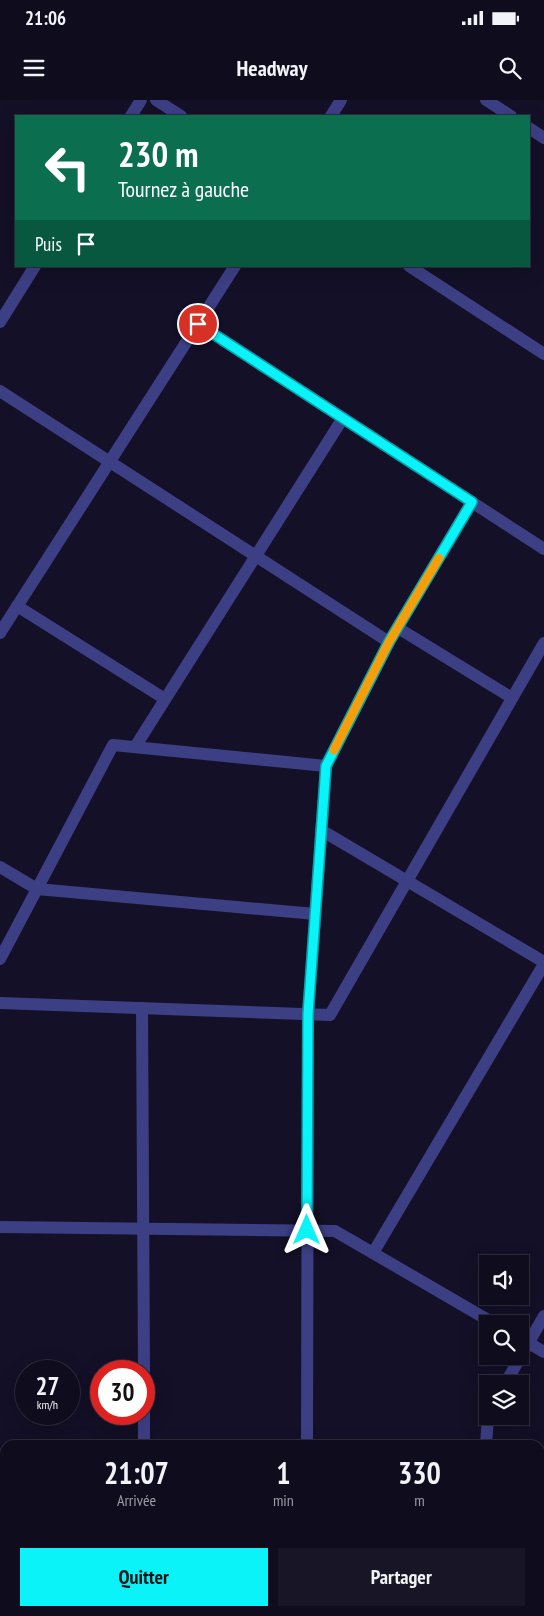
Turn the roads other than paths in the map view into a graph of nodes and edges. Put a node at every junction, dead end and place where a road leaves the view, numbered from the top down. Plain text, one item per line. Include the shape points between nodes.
1 (141, 100) edge
2 (156, 100) edge
3 (341, 100) edge
4 (486, 100) edge
5 (132, 115) edge
6 (179, 115) edge
7 (332, 115) edge
8 (509, 115) edge
9 (530, 129) edge
10 (544, 138) edge
11 (34, 267) edge
12 (234, 267) edge
13 (412, 267) edge
14 (0, 322) edge
15 (198, 324) junction
16 (544, 354) edge
17 (0, 391) edge
18 (343, 418) junction
19 (109, 462) junction
20 (472, 502) junction
21 (544, 549) edge
22 (256, 556) junction
23 (17, 606) junction
24 (398, 628) junction
25 (0, 632) edge
26 (389, 642) junction
27 (544, 643) edge
28 (512, 698) junction
29 (166, 699) junction
30 (135, 747) junction
31 (326, 766) junction
32 (322, 830) junction
33 (0, 867) edge
34 (408, 881) junction
35 (37, 889) junction
36 (315, 914) junction
37 (0, 959) edge
38 (544, 963) edge
39 (0, 1003) edge
40 (142, 1008) junction
41 (308, 1014) junction
42 (0, 1227) edge
43 (143, 1228) junction
44 (307, 1230) junction
45 (373, 1253) junction
46 (480, 1315) edge
47 (544, 1316) edge
48 (529, 1335) edge
49 (529, 1344) edge
50 (544, 1352) edge
51 (144, 1360) edge
52 (144, 1425) edge
53 (487, 1425) edge
54 (144, 1440) edge
55 (306, 1440) edge
56 (486, 1440) edge

1 - 5 street
2 - 6 street
3 - 7 street
4 - 8 street
9 - 10 street
11 - 14 street
12 - 15 street
13 - 16 street
15 - 18 street
15 - 19 street
17 - 19 street
18 - 20 street
18 - 22 street
19 - 22 street
19 - 23 street
20 - 21 street
20 - 24 street
22 - 26 street
22 - 29 street
23 - 25 street
23 - 29 street
24 - 26 street
24 - 28 street
26 - 31 street
27 - 28 street
28 - 34 street
29 - 30 street
30 - 31 street
30 - 35 street via 113,745
31 - 32 street
32 - 34 street
32 - 36 street
33 - 35 street
34 - 38 street
34 - 41 street via 330,1015
35 - 36 street
35 - 37 street
36 - 41 street
38 - 45 street
39 - 40 street
40 - 41 street
40 - 43 street
41 - 44 street
42 - 43 street
43 - 44 street
43 - 51 street
44 - 45 street via 335,1231
44 - 55 street
45 - 46 street
47 - 48 street
49 - 50 street
52 - 54 street
53 - 56 street

